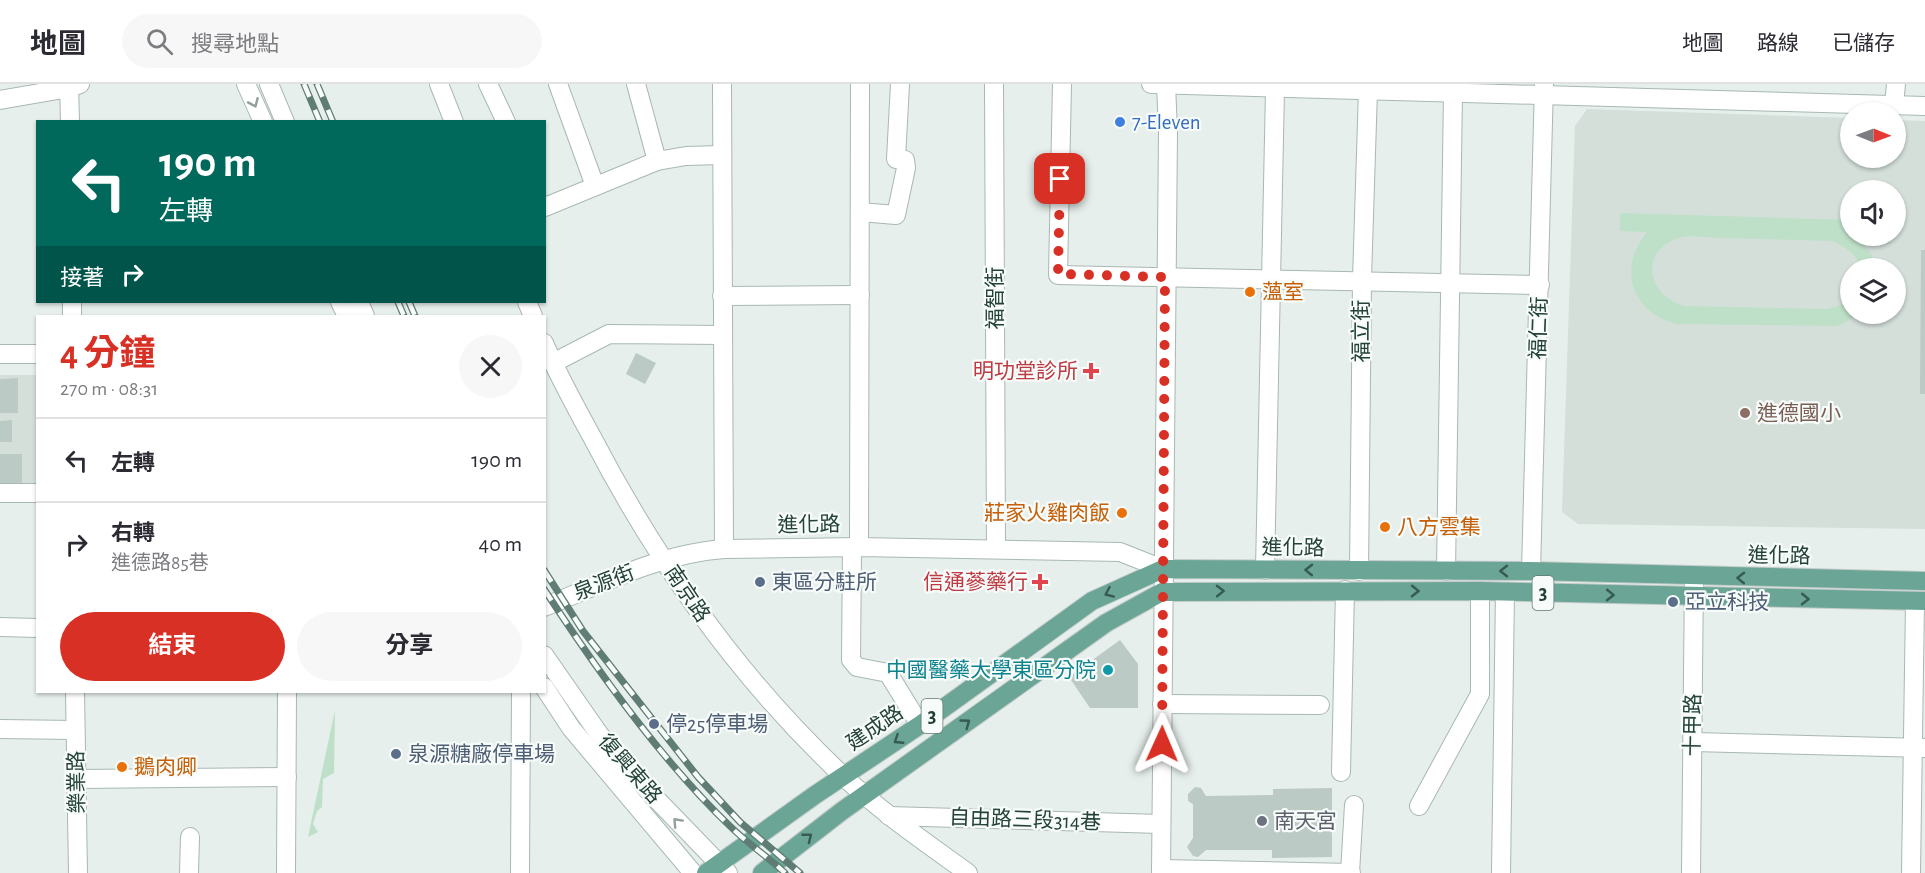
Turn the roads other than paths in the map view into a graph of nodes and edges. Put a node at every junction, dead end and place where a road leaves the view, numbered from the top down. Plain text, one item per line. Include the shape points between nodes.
1 (246, 84) edge
2 (269, 84) edge
3 (439, 84) edge
4 (488, 84) edge
5 (558, 84) edge
6 (636, 84) edge
7 (722, 84) edge
8 (860, 84) edge
9 (900, 84) edge
10 (994, 84) edge
11 (1062, 84) edge
12 (1896, 84) edge
13 (1161, 85) edge
14 (73, 86) edge
15 (1254, 86) edge
16 (1409, 87) edge
17 (1275, 88) junction
18 (1476, 88) edge
19 (1544, 89) edge
20 (1368, 90) junction
21 (1453, 92) junction
22 (1724, 92) edge
23 (0, 99) edge
24 (1855, 102) edge
25 (1894, 102) edge
26 (1906, 105) edge
27 (1925, 106) edge
28 (70, 120) edge
29 (261, 120) edge
30 (284, 120) edge
31 (453, 120) edge
32 (505, 120) edge
33 (721, 155) junction
34 (657, 161) junction
35 (595, 186) junction
36 (546, 206) edge
37 (860, 212) junction
38 (1165, 277) junction
39 (1272, 278) junction
40 (1362, 279) junction
41 (1450, 282) junction
42 (1540, 285) junction
43 (860, 295) junction
44 (722, 296) junction
45 (723, 335) junction
46 (546, 347) edge
47 (0, 354) edge
48 (36, 354) edge
49 (553, 363) junction
50 (0, 493) edge
51 (36, 493) edge
52 (856, 547) junction
53 (996, 548) junction
54 (724, 549) junction
55 (664, 560) junction
56 (1163, 569) junction
57 (1265, 570) junction
58 (1359, 571) junction
59 (1446, 571) junction
60 (1532, 572) junction
61 (1694, 577) junction
62 (1925, 581) edge
63 (1345, 590) junction
64 (1480, 591) junction
65 (1162, 592) junction
66 (1505, 592) junction
67 (1694, 596) junction
68 (1920, 601) edge
69 (546, 606) edge
70 (0, 627) edge
71 (36, 628) edge
72 (546, 658) edge
73 (546, 690) edge
74 (75, 693) edge
75 (287, 693) edge
76 (521, 693) edge
77 (1162, 704) junction
78 (1320, 705) dead end
79 (920, 725) junction
80 (0, 729) edge
81 (75, 730) junction
82 (1693, 742) junction
83 (1919, 748) edge
84 (1341, 772) dead end
85 (843, 776) junction
86 (287, 777) junction
87 (77, 779) junction
88 (865, 795) junction
89 (1354, 805) dead end
90 (1419, 806) dead end
91 (884, 812) junction
92 (1161, 824) junction
93 (189, 837) dead end
94 (717, 870) edge
95 (1161, 871) edge
96 (78, 873) edge
97 (189, 873) edge
98 (286, 873) edge
99 (519, 873) edge
100 (693, 873) edge
101 (762, 873) edge
102 (968, 873) edge
103 (1351, 873) edge
104 (1501, 873) edge
105 (1690, 873) edge
106 (1911, 873) edge

1 -> 29 street
2 - 30 street
3 - 31 street
4 - 32 street
5 - 35 street
6 - 34 street
7 - 33 street
8 - 37 street
9 - 37 street via 896,159 905,160 906,168 896,215
10 - 53 street, 福智街
11 - 38 street via 1058,274
12 - 25 street
13 - 15 street
13 - 38 street via 1168,132
14 - 23 street
14 - 28 street
15 - 17 street
16 - 20 street
16 - 21 street
17 - 20 street
17 - 39 street
18 - 19 street
18 - 21 street
19 - 22 street
19 - 42 street, 福仁街
20 - 40 street, 福立街
21 - 41 street
22 - 24 street
26 - 27 street
33 - 34 street
33 - 44 street
34 - 35 street
35 - 36 street
37 - 43 street
38 - 39 street
38 - 56 street
39 - 40 street
39 - 57 street
40 - 41 street
40 - 58 street, 福立街
41 - 42 street
41 - 59 street
42 - 60 street, 福仁街
43 - 44 street
43 - 52 street
44 - 45 street
45 - 49 street via 609,334
45 - 54 street
46 - 49 street, 南京路
47 - 48 street
49 - 55 street, 南京路 via 616,482
50 - 51 street
52 - 53 street, 進化路
52 - 54 street, 進化路
52 - 79 street via 851,660 857,667 888,673
53 - 56 street, 進化路 via 1120,552
54 - 55 street, 進化路
55 - 69 street, 泉源街
55 - 85 street, 南京路 via 726,649
56 - 57 main road, 進化路 / 3
56 - 65 street
56 -> 79 main road, 建成路 / 3 via 1092,600
58 -> 57 main road, 進化路 / 3
58 - 59 main road, 進化路 / 3
60 -> 59 main road, 進化路 / 3
60 - 61 main road, 進化路 / 3
62 -> 61 main road, 進化路 / 3
61 - 67 street, 十甲路
63 -> 64 main road, 進化路 / 3
65 -> 63 main road, 進化路 / 3
63 - 84 street
64 - 66 main road, 進化路 / 3
64 - 90 street via 1480,694
65 - 77 street
88 -> 65 main road, 3 via 1106,622
66 -> 67 main road, 進化路 / 3
66 - 104 street
67 -> 68 main road, 進化路 / 3
67 - 82 street, 十甲路
68 - 83 street
70 - 71 street
94 -> 72 street, 復興東路 via 599,734
73 - 100 street, 復興東路 via 571,728
74 - 81 street, 樂業路
75 - 86 street
76 - 99 street
77 - 78 street
77 - 92 street
79 -> 85 main road, 建成路 / 3
80 - 81 street
81 - 87 street, 樂業路
82 - 83 street
82 - 105 street, 十甲路
83 - 106 street
85 - 88 street, 南京路
85 - 94 main road, 建成路 / 3
86 - 87 street
86 - 98 street
87 - 96 street, 樂業路
88 - 91 street, 南京路
101 -> 88 main road, 3
89 - 103 street
91 - 92 street, 自由路三段314巷
91 - 102 street, 南京路
92 - 95 street
93 - 97 street
95 - 103 street

